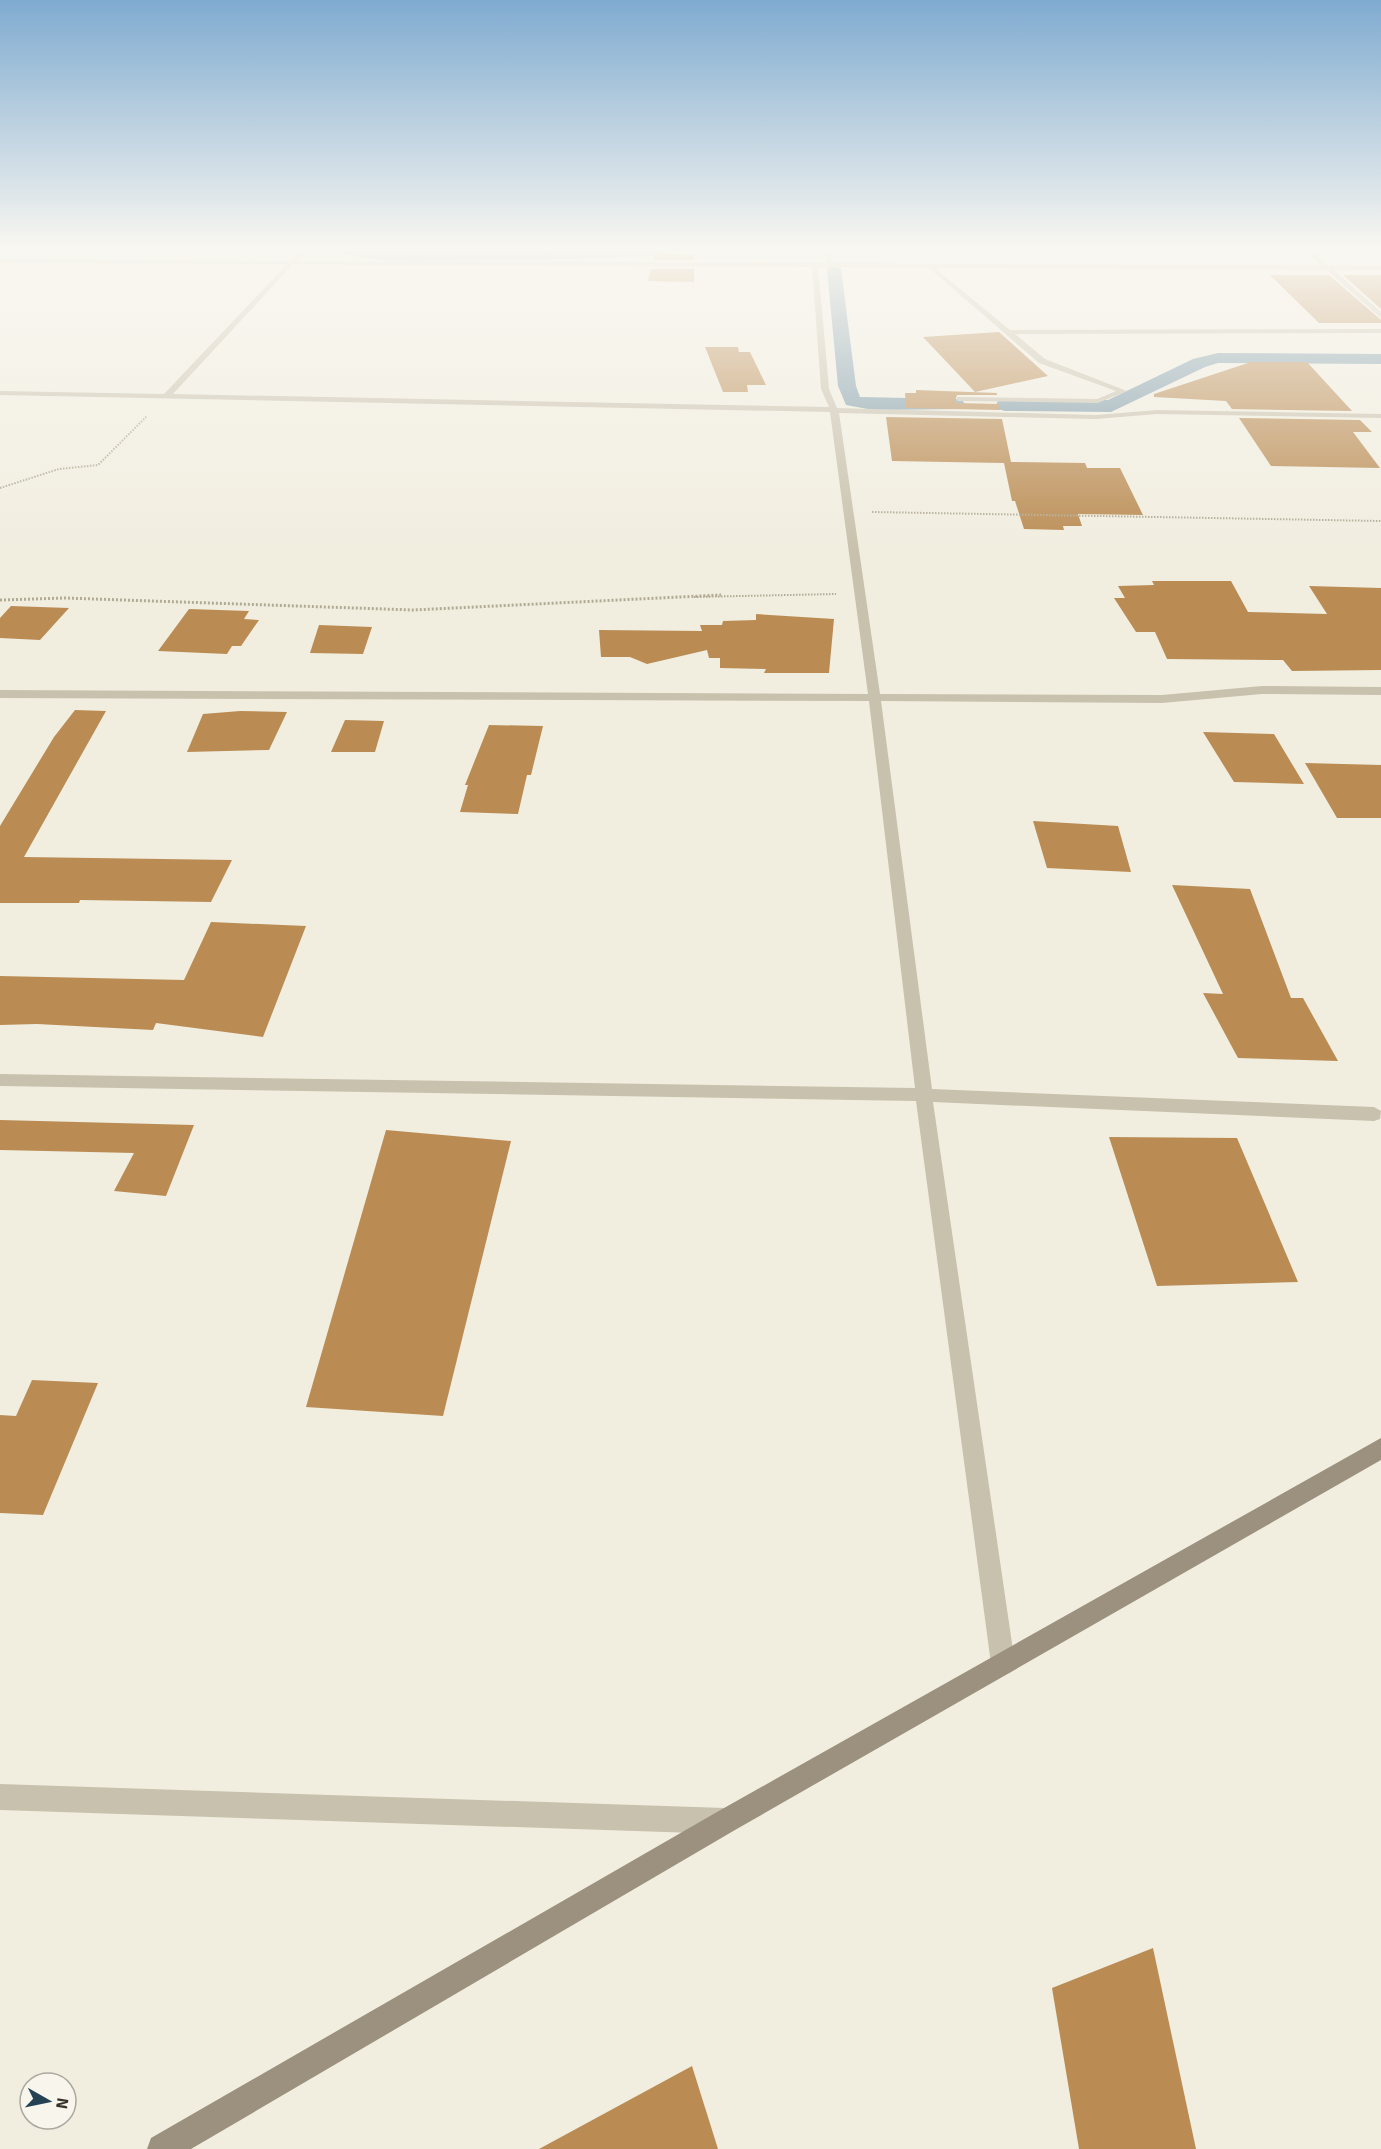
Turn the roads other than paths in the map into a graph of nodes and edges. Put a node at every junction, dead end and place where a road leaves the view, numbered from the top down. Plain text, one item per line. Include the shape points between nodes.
1 (209, 351) edge
2 (824, 351) edge
3 (1031, 351) edge
4 (0, 393) edge
5 (167, 396) junction
6 (960, 399) dead end
7 (988, 399) junction
8 (834, 410) junction
9 (993, 414) junction
10 (1381, 416) edge
11 (1381, 691) edge
12 (0, 694) edge
13 (875, 699) junction
14 (0, 1080) edge
15 (924, 1095) junction
16 (1374, 1114) dead end
17 (1381, 1448) edge
18 (1003, 1664) junction
19 (0, 1797) edge
20 (726, 1821) junction
21 (162, 2149) edge

1 - 5 street
2 - 8 street via 825,389
3 - 7 street via 1042,360 1123,391 1098,400
4 - 5 street
5 - 8 street
6 - 7 street
7 - 9 street
8 - 9 street
8 - 13 street
9 - 10 street
11 - 13 street via 1262,690 1162,699
12 - 13 street
13 - 15 street
14 - 15 street
15 - 16 street
15 - 18 street
17 - 18 main road
18 - 20 main road
19 - 20 street
20 - 21 main road

